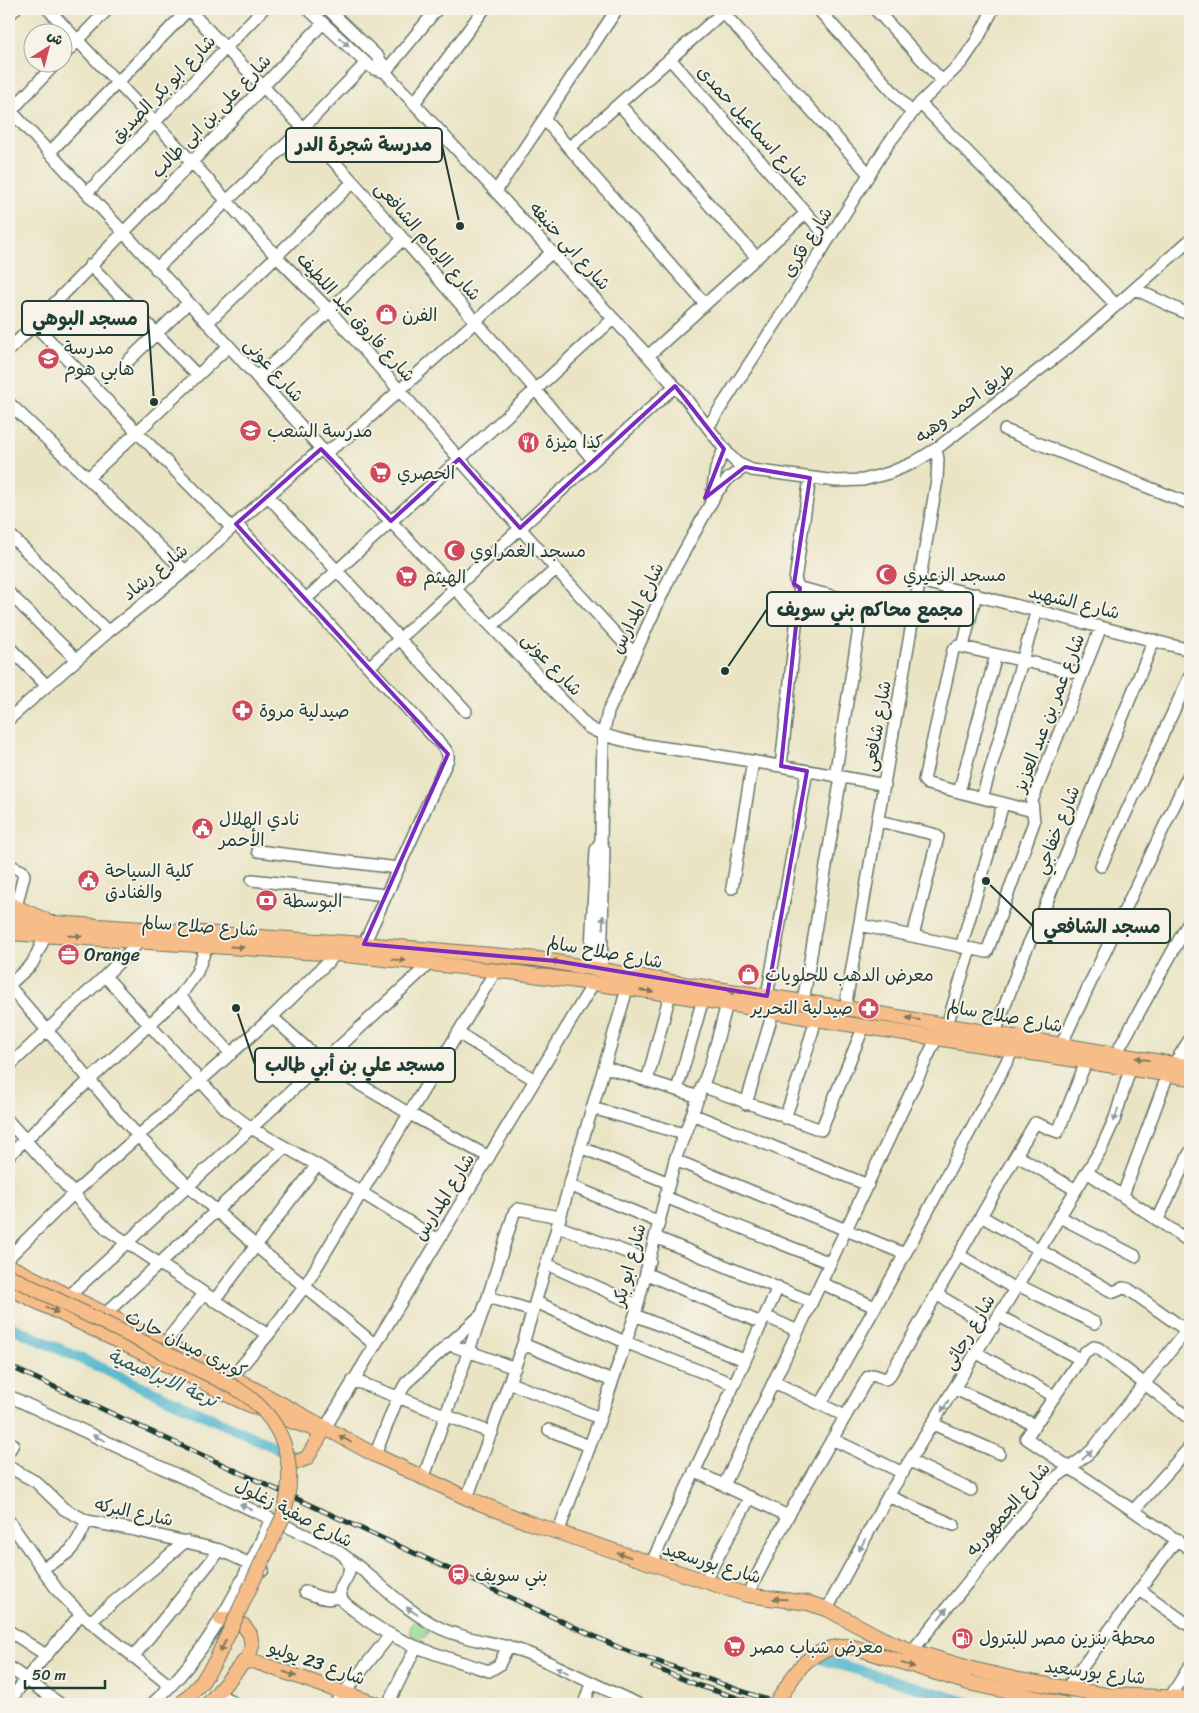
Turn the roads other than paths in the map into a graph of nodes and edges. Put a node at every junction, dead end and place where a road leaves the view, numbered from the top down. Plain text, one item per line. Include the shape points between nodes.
1 (15, 9) edge
2 (48, 9) edge
3 (108, 9) edge
4 (188, 9) edge
5 (263, 9) edge
6 (308, 9) edge
7 (328, 9) edge
8 (437, 9) edge
9 (484, 9) edge
10 (616, 9) edge
11 (818, 9) edge
12 (875, 9) edge
13 (993, 9) edge
14 (722, 10) edge
15 (9, 15) edge
16 (323, 23) junction
17 (78, 41) junction
18 (72, 47) edge
19 (226, 48) junction
20 (670, 59) junction
21 (366, 63) junction
22 (47, 72) edge
23 (385, 72) junction
24 (943, 82) junction
25 (117, 84) junction
26 (264, 87) junction
27 (415, 102) junction
28 (920, 102) junction
29 (619, 104) junction
30 (10, 110) edge
31 (912, 112) junction
32 (544, 119) junction
33 (155, 123) junction
34 (303, 128) junction
35 (569, 148) junction
36 (49, 153) junction
37 (192, 162) junction
38 (870, 174) junction
39 (352, 182) junction
40 (496, 191) junction
41 (87, 193) junction
42 (228, 201) junction
43 (806, 213) junction
44 (122, 232) junction
45 (403, 239) junction
46 (829, 239) junction
47 (1190, 240) edge
48 (551, 253) junction
49 (276, 256) junction
50 (757, 258) junction
51 (90, 265) junction
52 (156, 269) junction
53 (1135, 289) junction
54 (188, 303) junction
55 (706, 304) junction
56 (1116, 305) junction
57 (329, 310) junction
58 (1190, 315) edge
59 (614, 320) junction
60 (475, 321) junction
61 (33, 323) junction
62 (207, 323) junction
63 (156, 334) junction
64 (229, 346) junction
65 (9, 350) edge
66 (648, 356) junction
67 (126, 363) dead end
68 (198, 375) junction
69 (257, 378) junction
70 (675, 386) junction
71 (536, 390) junction
72 (399, 391) junction
73 (9, 403) edge
74 (708, 427) junction
75 (1005, 430) dead end
76 (137, 432) junction
77 (724, 449) junction
78 (936, 449) junction
79 (323, 451) junction
80 (459, 459) junction
81 (594, 460) junction
82 (745, 467) junction
83 (88, 478) junction
84 (810, 478) junction
85 (268, 496) junction
86 (711, 500) junction
87 (1190, 504) edge
88 (391, 521) junction
89 (234, 526) junction
90 (520, 528) junction
91 (9, 534) edge
92 (556, 569) junction
93 (185, 571) junction
94 (336, 571) junction
95 (920, 581) junction
96 (455, 588) junction
97 (800, 588) junction
98 (9, 594) edge
99 (976, 594) junction
100 (306, 599) junction
101 (863, 604) junction
102 (1037, 610) junction
103 (914, 616) junction
104 (492, 626) junction
105 (1101, 627) junction
106 (108, 632) junction
107 (400, 638) junction
108 (1154, 640) junction
109 (9, 647) edge
110 (963, 647) junction
111 (1190, 650) edge
112 (634, 654) junction
113 (996, 655) junction
114 (76, 659) junction
115 (1023, 661) junction
116 (369, 667) junction
117 (1082, 674) junction
118 (1190, 676) edge
119 (46, 685) junction
120 (466, 711) dead end
121 (10, 714) edge
122 (603, 735) junction
123 (753, 761) junction
124 (781, 766) junction
125 (807, 771) junction
126 (1190, 772) edge
127 (838, 776) junction
128 (885, 786) junction
129 (959, 792) junction
130 (982, 798) junction
131 (1003, 804) junction
132 (1033, 811) junction
133 (879, 821) junction
134 (258, 850) dead end
135 (9, 865) edge
136 (1102, 866) dead end
137 (398, 868) junction
138 (252, 880) dead end
139 (732, 888) dead end
140 (386, 895) junction
141 (12, 905) edge
142 (9, 920) edge
143 (1190, 920) edge
144 (860, 925) junction
145 (48, 929) junction
146 (9, 933) edge
147 (912, 936) junction
148 (140, 941) junction
149 (364, 944) junction
150 (207, 945) junction
151 (965, 948) junction
152 (336, 954) junction
153 (430, 964) junction
154 (496, 970) junction
155 (596, 970) junction
156 (105, 976) junction
157 (593, 984) junction
158 (9, 986) edge
159 (627, 989) junction
160 (670, 994) junction
161 (180, 996) junction
162 (767, 996) junction
163 (703, 999) junction
164 (804, 1002) junction
165 (727, 1004) junction
166 (845, 1008) junction
167 (773, 1012) junction
168 (272, 1018) junction
169 (816, 1019) junction
170 (150, 1024) junction
171 (947, 1025) junction
172 (864, 1026) junction
173 (47, 1031) junction
174 (458, 1033) junction
175 (994, 1033) junction
176 (937, 1037) junction
177 (1190, 1039) edge
178 (1061, 1045) junction
179 (1013, 1050) junction
180 (231, 1054) junction
181 (1116, 1054) junction
182 (1086, 1062) junction
183 (323, 1063) junction
184 (9, 1066) edge
185 (1190, 1066) edge
186 (604, 1067) junction
187 (1130, 1068) junction
188 (1171, 1069) junction
189 (1190, 1078) edge
190 (89, 1080) junction
191 (535, 1080) junction
192 (647, 1081) junction
193 (200, 1082) junction
194 (677, 1090) junction
195 (701, 1091) junction
196 (746, 1104) junction
197 (592, 1108) junction
198 (410, 1114) junction
199 (692, 1114) junction
200 (785, 1118) junction
201 (9, 1122) edge
202 (251, 1128) junction
203 (684, 1134) junction
204 (138, 1136) junction
205 (25, 1140) junction
206 (285, 1147) junction
207 (580, 1147) junction
208 (1190, 1152) edge
209 (9, 1155) edge
210 (1016, 1155) junction
211 (489, 1157) junction
212 (675, 1160) junction
213 (317, 1165) junction
214 (1087, 1172) junction
215 (669, 1183) junction
216 (569, 1184) junction
217 (868, 1185) junction
218 (188, 1186) junction
219 (1076, 1190) junction
220 (73, 1194) junction
221 (362, 1194) junction
222 (1123, 1195) junction
223 (665, 1197) junction
224 (216, 1211) junction
225 (981, 1216) junction
226 (1060, 1217) junction
227 (1158, 1219) junction
228 (558, 1222) junction
229 (659, 1222) junction
230 (846, 1230) junction
231 (656, 1238) junction
232 (438, 1240) junction
233 (127, 1242) junction
234 (1190, 1242) edge
235 (256, 1246) junction
236 (1040, 1250) junction
237 (905, 1254) junction
238 (959, 1255) junction
239 (1135, 1256) dead end
240 (9, 1257) edge
241 (650, 1261) junction
242 (160, 1264) junction
243 (547, 1264) junction
244 (830, 1264) junction
245 (9, 1266) edge
246 (647, 1274) junction
247 (9, 1276) edge
248 (821, 1283) junction
249 (305, 1286) junction
250 (778, 1287) junction
251 (1017, 1287) junction
252 (9, 1288) edge
253 (204, 1294) junction
254 (936, 1294) junction
255 (69, 1296) junction
256 (488, 1297) junction
257 (214, 1301) junction
258 (812, 1302) junction
259 (535, 1307) junction
260 (875, 1308) junction
261 (636, 1310) junction
262 (106, 1314) junction
263 (481, 1316) junction
264 (999, 1316) junction
265 (763, 1320) junction
266 (1095, 1323) dead end
267 (992, 1328) junction
268 (93, 1330) junction
269 (1189, 1330) edge
270 (798, 1331) junction
271 (268, 1335) junction
272 (625, 1342) junction
273 (164, 1344) junction
274 (374, 1344) junction
275 (448, 1344) junction
276 (523, 1344) junction
277 (468, 1351) junction
278 (977, 1353) junction
279 (1080, 1359) junction
280 (744, 1360) junction
281 (515, 1368) junction
282 (232, 1377) junction
283 (354, 1380) junction
284 (612, 1381) junction
285 (774, 1382) junction
286 (510, 1383) junction
287 (733, 1384) junction
288 (1145, 1384) junction
289 (955, 1389) junction
290 (9, 1396) edge
291 (1054, 1396) junction
292 (398, 1397) junction
293 (821, 1404) junction
294 (445, 1415) junction
295 (846, 1416) junction
296 (600, 1418) junction
297 (1190, 1420) edge
298 (933, 1424) junction
299 (1034, 1425) junction
300 (549, 1430) dead end
301 (492, 1433) junction
302 (321, 1434) junction
303 (832, 1440) junction
304 (589, 1446) junction
305 (1190, 1447) edge
306 (999, 1453) dead end
307 (374, 1455) junction
308 (910, 1461) junction
309 (289, 1465) dead end
310 (9, 1467) edge
311 (1071, 1467) junction
312 (694, 1471) junction
313 (903, 1473) junction
314 (423, 1479) junction
315 (724, 1485) junction
316 (970, 1490) dead end
317 (888, 1496) junction
318 (750, 1497) junction
319 (467, 1498) junction
320 (1134, 1510) junction
321 (788, 1516) junction
322 (271, 1519) junction
323 (86, 1521) junction
324 (9, 1522) edge
325 (284, 1525) junction
326 (954, 1525) dead end
327 (558, 1533) junction
328 (1177, 1539) junction
329 (186, 1541) junction
330 (1190, 1549) edge
331 (220, 1550) junction
332 (343, 1554) junction
333 (651, 1564) junction
334 (251, 1565) junction
335 (42, 1568) junction
336 (263, 1570) junction
337 (705, 1581) junction
338 (1140, 1590) junction
339 (305, 1592) dead end
340 (340, 1595) junction
341 (747, 1595) junction
342 (827, 1609) junction
343 (81, 1614) junction
344 (221, 1619) junction
345 (90, 1622) junction
346 (240, 1622) junction
347 (1190, 1626) edge
348 (9, 1631) edge
349 (390, 1635) junction
350 (508, 1646) junction
351 (416, 1647) junction
352 (912, 1651) junction
353 (46, 1655) junction
354 (133, 1657) junction
355 (244, 1662) junction
356 (1190, 1666) edge
357 (9, 1667) edge
358 (26, 1679) junction
359 (591, 1684) junction
360 (170, 1686) junction
361 (1066, 1689) junction
362 (218, 1693) junction
363 (344, 1693) junction
364 (1169, 1698) junction
365 (1190, 1698) edge
366 (9, 1702) edge
367 (60, 1704) edge
368 (152, 1704) edge
369 (181, 1704) edge
370 (208, 1704) edge
371 (235, 1704) edge
372 (335, 1704) edge
373 (376, 1704) edge
374 (388, 1704) edge
375 (584, 1704) edge
376 (638, 1704) edge
377 (776, 1704) edge
378 (1064, 1704) edge

1 - 15 street
2 - 17 street, شارع فاروق عبد اللطيف
3 - 17 street
4 - 19 street, شارع الإمام الشافعى
4 - 25 street
5 - 19 street, شارع ابو بكر الصديق
6 - 16 street
7 - 23 street via 378,56
8 - 23 street
9 - 27 street
10 - 32 street
11 - 31 street
12 - 24 street
13 - 24 street, شارع فكرى via 970,52
14 - 20 street
14 - 38 street
16 -> 21 street
16 - 26 street, شارع على بن ابى طالب
17 - 18 street
17 - 25 street, شارع فاروق عبد اللطيف
19 - 26 street, شارع الإمام الشافعى
19 - 33 street, شارع ابو بكر الصديق
20 - 29 street
20 - 43 street, شارع اسماعيل حمدى
21 - 23 street
21 - 34 street
22 - 30 street
23 - 27 street, شارع ابى حنيفه
24 - 28 street, شارع فكرى
25 - 33 street, شارع فاروق عبد اللطيف
25 - 36 street
26 - 34 street, شارع الإمام الشافعى
26 - 37 street, شارع على بن ابى طالب
27 - 40 street, شارع ابى حنيفه
28 - 31 street, شارع فكرى
28 - 56 street
29 - 35 street
29 - 50 street
30 - 36 street, شارع عونى
31 - 38 street, شارع فكرى
32 - 35 street
32 - 40 street
33 - 37 street, شارع فاروق عبد اللطيف
33 - 41 street, شارع ابو بكر الصديق
34 - 39 street, شارع الإمام الشافعى
34 - 42 street
35 - 55 street
36 - 41 street, شارع عونى
37 - 42 street, شارع فاروق عبد اللطيف
37 - 44 street, شارع على بن ابى طالب
38 - 46 street, شارع فكرى
39 - 45 street, شارع الإمام الشافعى
39 - 49 street
40 - 48 street, شارع ابى حنيفه
41 - 44 street, شارع عونى
42 - 49 street, شارع فاروق عبد اللطيف
42 - 52 street
43 - 46 street, شارع اسماعيل حمدى
43 - 50 street
44 - 51 street, شارع على بن ابى طالب
44 - 52 street, شارع عونى
45 - 57 street
45 - 60 street, شارع الإمام الشافعى
46 - 74 street, شارع فكرى
47 - 53 street, طريق احمد وهبه
48 - 59 street, شارع ابى حنيفه
48 - 60 street, شارع رشاد
49 - 57 street, شارع فاروق عبد اللطيف
49 - 62 street
50 - 55 street
51 - 61 street, شارع على بن ابى طالب
51 - 63 street
52 - 54 street, شارع عونى
53 - 56 street, طريق احمد وهبه
53 - 58 street
54 - 62 street, شارع عونى
54 - 63 street
55 - 66 street
56 - 78 street, طريق احمد وهبه via 1070,346
57 - 69 street
57 - 72 street, شارع فاروق عبد اللطيف
59 - 66 street, شارع ابى حنيفه
59 - 71 street
60 - 71 street, شارع الإمام الشافعى
60 - 72 street, شارع رشاد
61 - 65 street, شارع على بن ابى طالب
61 - 76 street
62 - 64 street, شارع عونى
63 - 67 street
63 - 68 street
64 - 68 street
64 - 69 street, شارع عونى
66 - 70 street, شارع ابى حنيفه
68 - 76 street
69 - 79 street, شارع عونى
70 - 74 street, شارع ابى حنيفه
70 - 81 street
71 - 80 street
71 - 81 street, شارع الإمام الشافعى
72 - 79 street, شارع رشاد via 336,447
72 - 80 street, شارع فاروق عبد اللطيف
73 - 83 street
74 - 77 street, شارع ابى حنيفه
75 - 87 street
76 - 83 street
76 - 89 street
77 - 82 street, طريق احمد وهبه
77 - 86 street, شارع المدارس via 716,469
78 - 84 street, طريق احمد وهبه via 889,474 863,480
78 - 95 street, شارع شافعى via 937,480
79 - 85 street, شارع رشاد
79 - 88 street, شارع عونى
80 - 88 street
80 - 90 street, شارع فاروق عبد اللطيف
81 - 90 street
82 - 84 street, طريق احمد وهبه
82 - 86 street, شارع المدارس via 722,485
83 - 93 street
84 - 97 street via 795,580
85 - 89 street, شارع رشاد
85 - 94 street
86 - 112 street, شارع المدارس
88 - 94 street
88 - 96 street, شارع عونى
89 - 93 street, شارع رشاد
89 - 100 street
90 - 92 street, شارع فاروق عبد اللطيف
90 - 96 street
91 - 106 street
92 - 104 street
92 - 112 street, شارع فاروق عبد اللطيف
93 - 106 street, شارع رشاد
94 - 100 street
94 - 107 street
95 - 99 street, شارع الشهيد
95 - 103 street, شارع شافعى
96 - 104 street, شارع عونى
96 - 107 street
97 - 101 street
97 - 124 street
98 - 114 street
99 - 102 street, شارع الشهيد
99 - 110 street
100 - 116 street
101 - 103 street
101 - 127 street
102 - 105 street, شارع الشهيد
102 - 115 street
103 - 128 street, شارع شافعى
104 - 122 street, شارع عونى via 581,721
105 - 108 street, شارع الشهيد
105 - 117 street, شارع عمر بن عبد العزيز
106 - 114 street, شارع رشاد
107 - 116 street
107 - 120 street
108 - 111 street, شارع الشهيد
108 - 175 street, شارع خفاجي
109 - 119 street
110 - 113 street
110 - 129 street via 953,650 924,780
112 - 122 street, شارع المدارس via 608,712
113 - 115 street
113 - 129 street
114 - 119 street, شارع رشاد
115 - 117 street
115 - 130 street
116 - 137 street via 448,754
117 - 132 street, شارع عمر بن عبد العزيز via 1032,801
118 - 136 street
119 - 121 street, شارع رشاد
122 - 123 street
122 - 155 street, شارع المدارس via 601,841 604,850
123 - 124 street
123 - 139 street
124 - 125 street
125 - 127 street
125 - 162 street
126 - 178 street
127 - 128 street
127 - 164 street
128 - 133 street, شارع شافعى
129 - 130 street
130 - 131 street
131 - 132 street
131 - 151 street
132 - 151 street, شارع عمر بن عبد العزيز via 1034,822 988,951
133 - 144 street, شارع شافعى
133 - 147 street via 938,837
134 - 137 street
135 - 141 street via 24,875
137 - 140 street
138 - 140 street
140 - 149 street
141 - 145 main road
142 - 145 main road, شارع صلاح سالم
143 - 181 street
144 - 147 street
144 - 166 street, شارع شافعى
145 - 146 main road, شارع صلاح سالم
145 -> 148 main road, شارع صلاح سالم
145 - 149 main road, شارع صلاح سالم
145 - 158 street via 32,964
147 - 151 street
148 - 150 main road, شارع صلاح سالم
148 - 156 street
155 -> 149 main road, شارع صلاح سالم via 538,959
150 -> 152 main road, شارع صلاح سالم
150 - 161 street via 197,972
151 - 171 street
152 -> 153 main road, شارع صلاح سالم
152 - 168 street
153 - 154 main road, شارع صلاح سالم
153 - 183 street
154 - 157 main road, شارع صلاح سالم
154 - 174 street
162 -> 155 main road, شارع صلاح سالم
156 - 170 street
156 - 173 street
157 - 159 main road, شارع صلاح سالم
157 - 191 street, شارع المدارس
158 - 173 street
159 -> 160 main road, شارع صلاح سالم
159 - 186 street
160 - 163 main road, شارع صلاح سالم
160 - 192 street
161 - 170 street
161 - 180 street
162 - 164 main road, شارع صلاح سالم
163 - 165 main road, شارع صلاح سالم
163 - 194 street
164 - 166 main road, شارع صلاح سالم
165 - 167 main road, شارع صلاح سالم
165 - 195 street, شارع ابو بكر
171 -> 166 main road, شارع صلاح سالم
167 - 169 main road, شارع صلاح سالم
167 - 196 street
168 - 180 street
168 - 183 street
169 - 172 main road, شارع صلاح سالم
169 - 200 street
170 - 190 street
170 - 193 street
171 - 175 main road, شارع صلاح سالم
172 - 176 main road, شارع صلاح سالم
172 - 200 street via 822,1129
173 - 184 street
173 - 190 street
174 - 191 street
174 - 198 street
175 - 178 main road, شارع صلاح سالم
176 - 179 main road, شارع صلاح سالم
176 - 217 street
177 - 188 street
178 - 181 main road, شارع صلاح سالم
179 - 182 main road, شارع صلاح سالم
179 - 237 street
180 - 193 street
188 -> 181 main road, شارع صلاح سالم
182 - 187 main road, شارع صلاح سالم
182 - 210 street via 1060,1130 1055,1132 1035,1122
183 - 198 street
183 - 202 street
185 - 188 main road, شارع صلاح سالم
186 - 192 street
186 - 197 street
187 - 188 main road, شارع صلاح سالم
187 -> 214 street, شارع رجائى via 1111,1128
188 - 189 main road, شارع صلاح سالم
188 - 222 street
190 - 204 street
190 - 205 street
191 - 211 street, شارع المدارس
192 - 194 street
193 - 202 street via 226,1109
193 - 204 street
194 - 195 street
195 - 196 street
195 - 199 street, شارع ابو بكر
196 - 200 street
197 - 203 street
197 - 207 street
198 - 211 street
198 - 221 street
199 - 203 street, شارع ابو بكر
199 - 217 street
201 - 205 street
202 - 206 street
202 - 218 street
203 - 212 street, شارع ابو بكر
204 - 218 street
204 - 220 street
205 - 209 street
205 - 220 street
206 - 213 street
206 - 224 street
207 - 215 street
207 - 216 street
208 - 227 street
210 - 219 street
210 - 225 street
211 - 232 street, شارع المدارس
212 - 215 street, شارع ابو بكر
212 - 230 street
213 - 221 street
213 - 235 street
214 - 219 street, شارع رجائى
214 - 222 street
215 - 223 street, شارع ابو بكر
216 - 228 street
216 - 229 street
217 - 230 street
218 - 224 street
218 - 233 street
219 - 226 street, شارع رجائى
220 - 233 street via 98,1220
220 - 240 street
221 - 232 street
221 - 249 street
222 - 227 street
223 - 229 street, شارع ابو بكر
223 - 244 street
224 - 235 street
224 - 242 street
225 - 236 street
225 - 238 street
226 - 236 street, شارع رجائى
226 - 239 street
227 - 234 street
228 - 241 street
228 - 243 street
228 - 256 street via 518,1209 515,1211
229 - 231 street, شارع ابو بكر
230 - 237 street
230 - 244 street
231 - 241 street, شارع ابو بكر
231 - 250 street
232 - 274 street, شارع المدارس
233 - 242 street
233 - 255 street
235 - 249 street
235 - 257 street
236 - 251 street, شارع رجائى
236 - 269 street via 1109,1290 1128,1289
237 - 260 street
238 - 251 street
238 - 254 street
241 - 246 street, شارع ابو بكر
242 - 253 street
242 - 262 street
243 - 259 street
243 - 261 street
244 - 248 street
245 - 255 main road, شارع بورسعيد
246 - 261 street, شارع ابو بكر
246 - 265 street
247 -> 369 main road, كوبرى ميدان حارث, bridge via 234,1386 261,1407 281,1435 290,1477 282,1519 216,1660 202,1682
248 - 258 street
248 - 260 street
249 - 271 street
249 - 274 street
250 - 258 street
250 - 265 street
251 - 264 street, شارع رجائى
251 - 266 street
252 -> 268 main road, شارع بورسعيد
253 - 257 street
253 - 273 street
254 - 267 street
254 - 295 street via 889,1377 870,1376
255 - 262 main road, شارع بورسعيد
256 - 259 street
256 - 263 street
257 - 271 street
258 - 270 street
259 - 272 street
259 - 276 street
260 - 293 street
261 - 272 street, شارع ابو بكر
261 - 280 street
262 - 268 main road via 105,1324
262 - 273 main road, شارع بورسعيد
263 - 275 street
263 - 277 street
264 - 267 street, شارع رجائى
264 - 279 street
265 - 270 street
265 - 280 street
267 - 278 street, شارع رجائى
268 - 302 main road, شارع بورسعيد via 271,1414
269 - 288 street, شارع الجمهوريه
270 - 285 street
271 - 282 street
272 - 284 street, شارع ابو بكر
272 - 287 street
273 - 282 main road, شارع بورسعيد
274 - 283 street, شارع المدارس
275 - 277 street
275 - 292 street via 410,1378
276 - 281 street
276 - 284 street
277 - 281 street
277 - 294 street
278 - 289 street, شارع رجائى
278 - 291 street
279 - 288 street via 1089,1348 1098,1348
279 - 291 street
280 - 287 street
281 - 286 street
282 - 302 main road, شارع بورسعيد
283 - 292 street
283 - 302 street, شارع المدارس
284 - 296 street, شارع ابو بكر
285 - 293 street
285 - 315 street
286 - 296 street
286 - 301 street
287 - 312 street
288 - 297 street
311 -> 288 street, شارع الجمهوريه via 1092,1450
289 -> 298 street, شارع رجائى
289 - 299 street
322 -> 290 street, شارع صفية زغلول
291 - 299 street
292 - 294 street
292 - 307 street
293 - 295 street
294 - 301 street
294 - 314 street
295 - 303 street
296 - 304 street, شارع ابو بكر
298 - 306 street
298 - 308 street, شارع رجائى
299 - 311 street via 1028,1440
300 - 304 street
301 - 319 street
307 -> 302 main road, شارع بورسعيد
302 - 309 main road via 307,1458
303 - 313 street
303 - 321 street
304 - 327 street, شارع ابو بكر
305 - 320 street
307 - 314 main road, شارع بورسعيد
308 - 313 street, شارع رجائى
308 - 316 street
310 - 323 street, شارع البركه via 36,1482 64,1509
311 - 320 street
352 -> 311 street, شارع الجمهوريه via 1046,1486
312 - 315 street
312 - 333 street
313 - 317 street, شارع رجائى
314 - 319 main road, شارع بورسعيد
315 - 318 street
317 - 326 street
317 -> 342 street, شارع رجائى
318 - 321 street
318 - 337 street
319 - 327 main road, شارع بورسعيد
320 - 328 street
321 - 341 street
322 - 325 street, شارع صفية زغلول
322 - 334 street
323 - 329 street, شارع البركه
323 - 335 street via 75,1546 66,1556
324 - 335 street
325 - 332 street, شارع صفية زغلول
325 - 336 street
333 -> 327 main road, شارع بورسعيد
328 - 330 street
328 - 338 street
329 - 331 street, شارع البركه
329 - 345 street
331 - 334 street, شارع البركه
331 - 354 street
332 - 340 street via 349,1573
350 -> 332 street, شارع صفية زغلول via 455,1634 425,1620
333 - 337 main road, شارع بورسعيد
334 - 336 street, شارع البركه
334 - 344 street
335 - 343 street via 58,1591
336 - 346 street
337 - 341 main road, شارع بورسعيد
338 - 347 street
338 - 361 street
339 - 340 street via 326,1599
340 - 349 street via 343,1602
342 -> 341 main road, شارع بورسعيد via 808,1603
342 - 352 main road, شارع بورسعيد
343 - 345 street
343 - 353 street
344 - 346 main road
344 - 360 street
345 - 354 street
346 - 355 main road via 252,1640 251,1652
348 - 353 street
349 - 351 street
349 - 363 street
350 - 351 street via 500,1665 489,1671
359 -> 350 street, شارع صفية زغلول
351 - 374 street
352 - 361 main road, شارع بورسعيد via 972,1669
353 - 358 street
354 - 360 street
355 - 362 main road
355 -> 363 main road, شارع 23 يوليو via 253,1661
356 - 364 street
357 - 358 street
358 - 366 street
358 - 367 street
359 - 375 street
359 - 376 street, شارع صفية زغلول
360 - 368 street
361 - 364 main road, شارع بورسعيد via 1126,1697
362 - 370 main road
362 - 371 street
363 - 372 street
363 - 373 main road, شارع 23 يوليو
364 - 365 main road, شارع بورسعيد
377 -> 378 main road, bridge via 808,1659 828,1648 845,1646 969,1683

